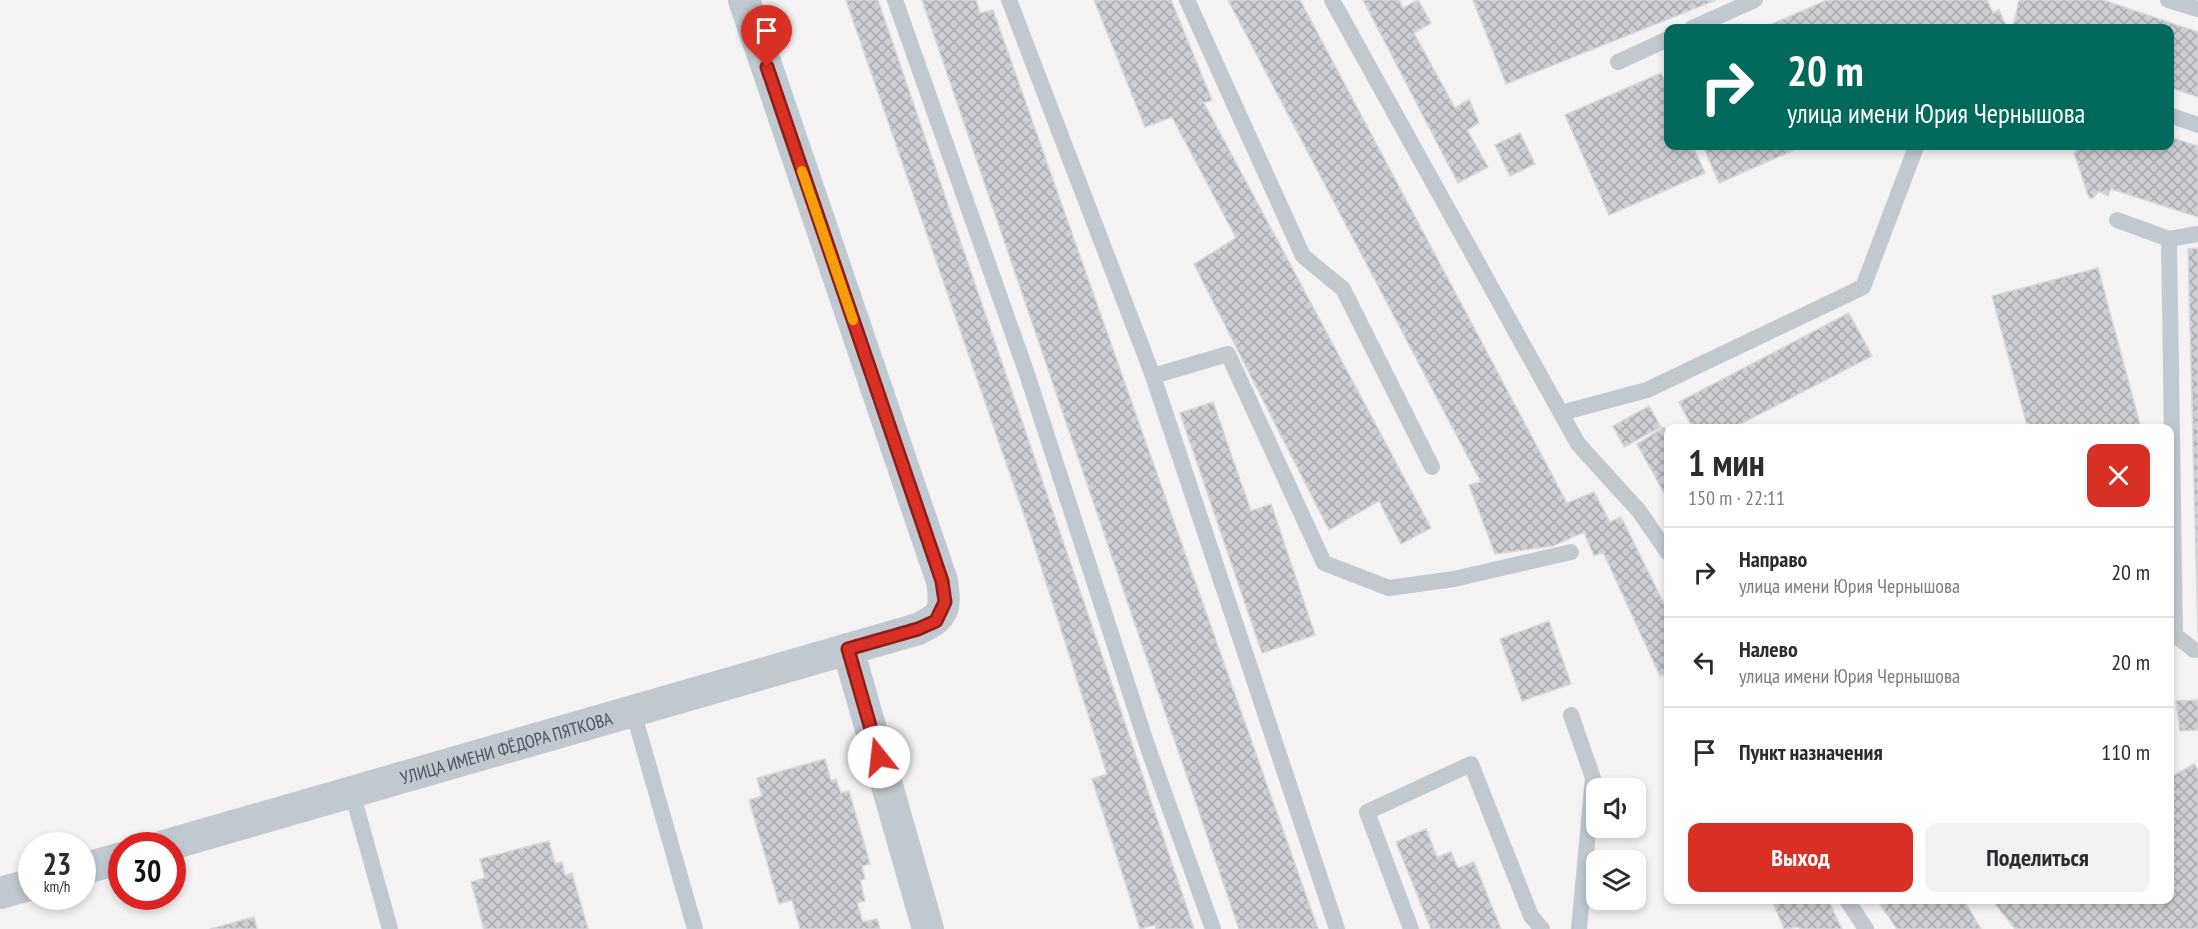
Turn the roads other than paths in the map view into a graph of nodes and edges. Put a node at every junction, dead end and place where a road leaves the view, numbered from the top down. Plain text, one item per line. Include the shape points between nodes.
1 (744, 0) edge
2 (895, 0) edge
3 (1009, 0) edge
4 (1187, 0) edge
5 (1332, 0) edge
6 (1755, 0) edge
7 (2168, 0) edge
8 (2198, 9) edge
9 (1701, 24) edge
10 (1664, 41) edge
11 (1618, 62) dead end
12 (2174, 117) edge
13 (2198, 125) edge
14 (1915, 150) edge
15 (2117, 220) dead end
16 (2198, 234) edge
17 (2169, 239) junction
18 (1153, 376) junction
19 (1562, 413) junction
20 (2172, 424) edge
21 (1432, 467) dead end
22 (1664, 547) edge
23 (1571, 552) dead end
24 (2174, 569) edge
25 (848, 649) junction
26 (2194, 650) dead end
27 (633, 711) junction
28 (1571, 715) dead end
29 (352, 792) junction
30 (186, 840) edge
31 (18, 888) edge
32 (0, 893) edge
33 (1850, 904) edge
34 (390, 929) edge
35 (695, 929) edge
36 (928, 929) edge
37 (1213, 929) edge
38 (1337, 929) edge
39 (1411, 929) edge
40 (1542, 929) edge
41 (1580, 929) edge
42 (1866, 929) edge

1 - 25 street, УЛИЦА ИМЕНИ ФЁДОРА ПЯТКОВА via 942,581 945,602 936,621
2 - 37 lane via 1027,374 1147,745
3 - 18 lane
4 - 21 lane via 1303,256 1343,289
5 - 19 lane
6 - 9 lane
7 - 8 lane
10 - 11 lane
12 - 13 lane
14 - 19 lane via 1863,287 1647,390
15 - 17 lane
16 - 17 lane
17 - 20 lane
18 - 23 lane via 1228,354 1324,563 1389,588 1454,579
18 - 38 lane
19 - 22 lane via 1578,444 1639,510
24 - 26 lane via 2175,635
25 - 27 street, УЛИЦА ИМЕНИ ФЁДОРА ПЯТКОВА
25 - 36 street
27 - 29 street, УЛИЦА ИМЕНИ ФЁДОРА ПЯТКОВА
27 - 35 lane
28 - 41 lane via 1593,778
29 - 30 street, УЛИЦА ИМЕНИ ФЁДОРА ПЯТКОВА
29 - 34 lane
31 - 32 street
33 - 42 lane
39 - 40 lane via 1367,812 1470,764 1531,916

